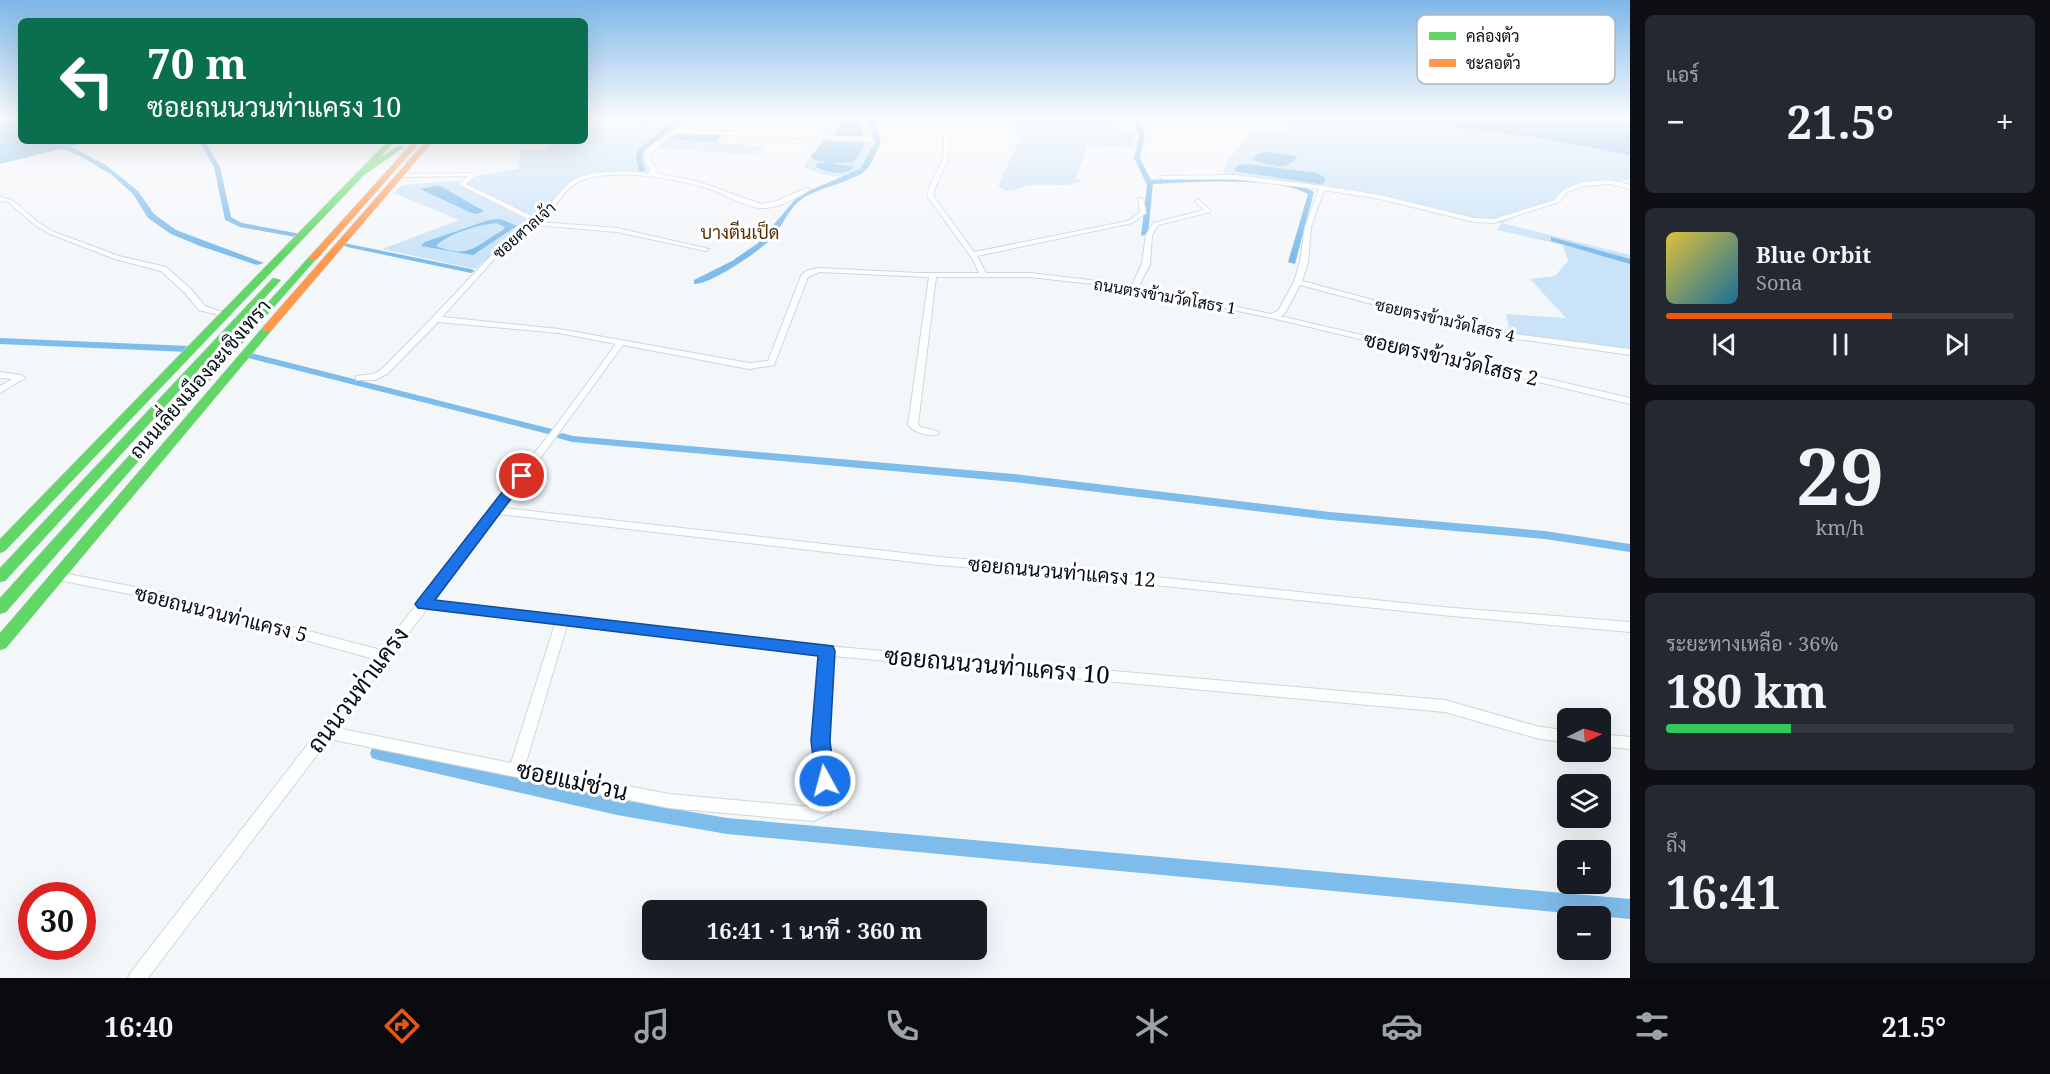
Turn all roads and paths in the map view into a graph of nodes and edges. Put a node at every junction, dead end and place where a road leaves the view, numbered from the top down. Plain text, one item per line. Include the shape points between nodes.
1 (374, 165) edge
2 (386, 165) edge
3 (387, 165) edge
4 (402, 165) edge
5 (410, 165) edge
6 (650, 165) edge
7 (943, 165) edge
8 (652, 175) junction
9 (399, 177) junction
10 (1163, 177) dead end
11 (1630, 187) edge
12 (1322, 188) junction
13 (808, 189) dead end
14 (0, 199) edge
15 (1140, 199) dead end
16 (1198, 201) dead end
17 (535, 222) junction
18 (709, 246) dead end
19 (972, 255) junction
20 (983, 274) junction
21 (933, 275) junction
22 (1298, 282) junction
23 (1134, 288) junction
24 (227, 315) junction
25 (1271, 316) junction
26 (436, 319) junction
27 (621, 343) junction
28 (1630, 352) edge
29 (0, 375) edge
30 (359, 378) dead end
31 (0, 390) edge
32 (1630, 401) edge
33 (934, 433) dead end
34 (495, 510) junction
35 (0, 548) edge
36 (58, 576) junction
37 (0, 577) edge
38 (24, 582) junction
39 (423, 604) junction
40 (0, 608) edge
41 (0, 614) edge
42 (562, 621) junction
43 (1630, 627) edge
44 (0, 644) edge
45 (827, 651) junction
46 (383, 656) junction
47 (326, 732) junction
48 (1557, 736) edge
49 (1611, 741) edge
50 (1630, 743) edge
51 (516, 770) junction
52 (137, 978) edge

1 - 24 main road, ถนนเลี่ยงเมืองฉะเชิงเทรา
2 - 37 main road, ถนนเลี่ยงเมืองฉะเชิงเทรา
3 - 38 main road, ถนนเลี่ยงเมืองฉะเชิงเทรา
4 - 9 main road
5 - 9 main road, ถนนเลี่ยงเมืองฉะเชิงเทรา
6 - 8 street
7 - 19 street via 931,197
8 - 13 street, ซอยศาลเจ้า via 694,182 762,206
8 - 17 street, ซอยศาลเจ้า via 577,180
9 - 17 street via 471,174 462,184
9 - 36 main road, ถนนเลี่ยงเมืองฉะเชิงเทรา
10 - 12 street via 1235,177
11 - 12 street via 1609,182 1583,184 1565,191 1557,201 1494,221
12 - 22 street via 1308,227
14 - 24 street via 10,201 52,233 117,258 163,269 202,308
15 - 19 street via 1143,213 1130,222
16 - 23 street via 1208,211 1155,224 1149,236 1146,264
17 - 18 street via 634,232
17 - 26 street, ซอยศาลเจ้า via 505,244
19 - 20 street
20 - 21 street, ถนนตรงข้ามวัดโสธร 1
20 - 23 street, ถนนตรงข้ามวัดโสธร 1 via 1030,275
21 - 27 street, ถนนตรงข้ามวัดโสธร 1 via 837,270 809,273 774,359 767,365 741,365
21 - 33 street via 913,425
22 - 25 street via 1281,313
22 - 28 street, ซอยตรงข้ามวัดโสธร 4 via 1490,333
23 - 25 street, ถนนตรงข้ามวัดโสธร 1
24 - 35 main road, ถนนเลี่ยงเมืองฉะเชิงเทรา
25 - 32 street, ซอยตรงข้ามวัดโสธร 2
26 - 27 street via 556,330
26 - 30 street, ซอยศาลเจ้า via 384,372
27 - 34 street, ถนนวนท่าแครง
29 - 31 street via 21,378
34 - 39 street, ถนนวนท่าแครง
34 - 43 street, ซอยถนนวนท่าแครง 12 via 905,557
36 - 44 main road, ถนนเลี่ยงเมืองฉะเชิงเทรา
36 - 46 street, ซอยถนนวนท่าแครง 5 via 160,596
38 - 40 main road, ถนนเลี่ยงเมืองฉะเชิงเทรา
38 - 41 main road
39 - 42 street, ซอยถนนวนท่าแครง 10
39 - 46 street, ถนนวนท่าแครง
42 - 45 street, ซอยถนนวนท่าแครง 10
42 - 51 street
45 - 48 street, ซอยถนนวนท่าแครง 10 via 1445,706 1514,728
45 - 51 street, ซอยแม่ช่วน via 820,741 828,801 820,812 806,814 669,801
46 - 47 street, ถนนวนท่าแครง
47 - 51 street, ซอยแม่ช่วน
47 - 52 street, ถนนวนท่าแครง
49 - 50 street

